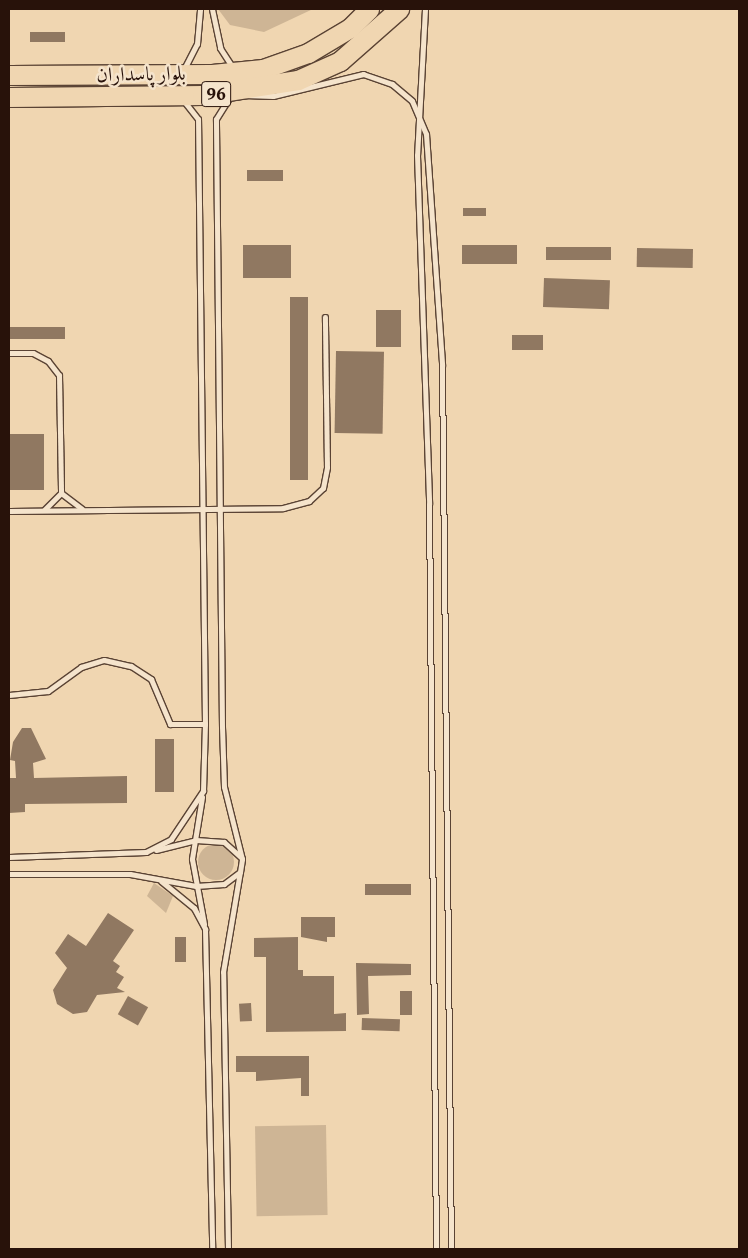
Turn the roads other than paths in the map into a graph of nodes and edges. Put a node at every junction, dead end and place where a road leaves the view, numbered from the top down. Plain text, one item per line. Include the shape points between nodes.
1 (200, 9) edge
2 (212, 9) edge
3 (369, 9) edge
4 (399, 9) edge
5 (425, 9) edge
6 (237, 71) junction
7 (174, 74) junction
8 (9, 76) edge
9 (236, 92) junction
10 (178, 95) junction
11 (202, 95) junction
12 (9, 97) edge
13 (421, 113) junction
14 (198, 119) junction
15 (325, 317) dead end
16 (9, 353) edge
17 (61, 492) junction
18 (204, 508) junction
19 (221, 508) junction
20 (84, 510) junction
21 (9, 511) edge
22 (43, 511) junction
23 (9, 695) edge
24 (206, 724) junction
25 (203, 791) junction
26 (196, 840) junction
27 (146, 852) junction
28 (9, 857) edge
29 (242, 859) junction
30 (240, 872) junction
31 (9, 874) edge
32 (157, 878) junction
33 (196, 886) junction
34 (205, 929) junction
35 (212, 1249) edge
36 (228, 1249) edge
37 (436, 1249) edge
38 (451, 1249) edge

1 - 7 lane via 197,44 187,67
2 - 6 lane via 220,48
3 - 6 highway, بلوار پاسداران / 96 via 350,28 308,53 263,68
4 - 9 highway, بلوار پاسداران / 96 via 340,61 298,80
5 - 13 lane
6 - 7 highway, بلوار پاسداران / 96
7 - 8 highway, بلوار پاسداران / 96
9 - 11 highway, بلوار پاسداران / 96
9 - 13 lane via 250,98 273,96 363,74 392,84
9 - 19 lane via 224,103 216,119
10 - 11 highway, بلوار پاسداران / 96
10 - 12 highway, بلوار پاسداران / 96
10 - 14 lane
11 - 14 lane
13 - 37 lane via 417,155 429,504
13 - 38 lane via 442,365
14 - 18 lane
15 - 19 lane via 327,467 323,488 309,501 283,508
16 - 17 lane via 33,353 48,361 59,375
17 - 20 lane
17 - 22 lane
18 - 19 lane
18 - 20 lane
18 - 24 lane
19 - 29 lane via 224,787
20 - 22 lane
21 - 22 lane
23 - 24 lane via 48,691 81,666 104,660 131,666 151,679 170,724
24 - 25 lane
25 - 26 lane
25 - 27 lane via 171,839
26 - 27 lane
26 - 29 lane via 224,842
26 - 33 lane via 192,858
27 - 28 lane
29 - 30 lane
30 - 33 lane via 224,884
30 - 36 lane via 223,972
31 - 32 lane via 130,874
32 - 33 lane
32 - 34 lane via 194,908
33 - 34 lane
34 - 35 lane

